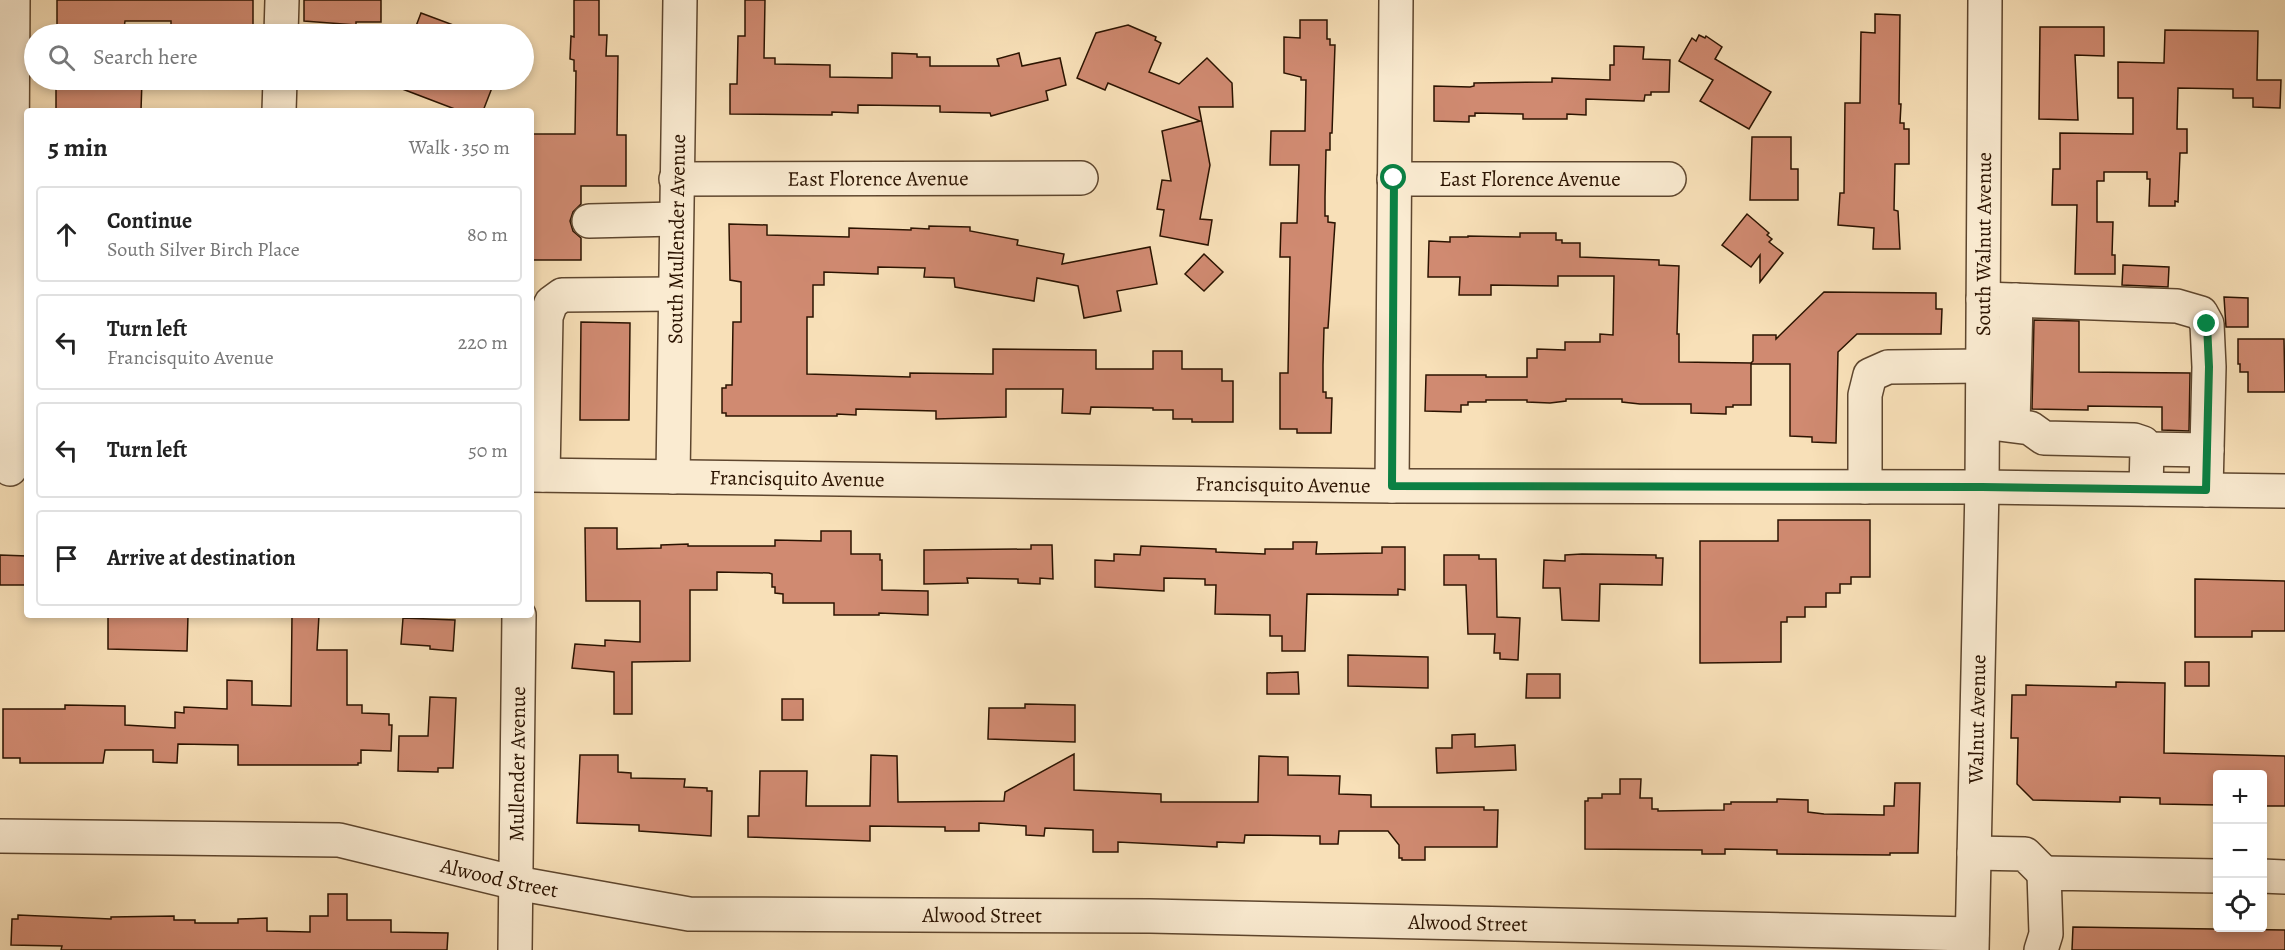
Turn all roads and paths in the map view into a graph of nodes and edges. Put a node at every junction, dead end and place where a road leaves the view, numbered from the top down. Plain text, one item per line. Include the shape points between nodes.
1 (13, 0) edge
2 (282, 0) edge
3 (680, 0) edge
4 (1396, 0) edge
5 (1985, 0) edge
6 (281, 24) edge
7 (280, 90) edge
8 (279, 108) edge
9 (1081, 178) dead end
10 (1394, 178) junction
11 (1669, 178) dead end
12 (676, 179) junction
13 (676, 219) junction
14 (589, 221) dead end
15 (675, 294) junction
16 (1983, 299) junction
17 (2016, 300) junction
18 (1983, 366) junction
19 (1998, 424) junction
20 (2147, 449) junction
21 (2207, 450) junction
22 (12, 469) edge
23 (537, 475) edge
24 (673, 477) junction
25 (1392, 486) junction
26 (1865, 487) junction
27 (1982, 487) junction
28 (2146, 489) junction
29 (2206, 490) junction
30 (2285, 491) edge
31 (519, 618) edge
32 (0, 836) edge
33 (1974, 853) junction
34 (2044, 873) junction
35 (2213, 876) edge
36 (2267, 876) edge
37 (2285, 877) edge
38 (516, 883) junction
39 (1972, 942) edge
40 (515, 950) edge
41 (2041, 950) edge

1 - 22 street
2 - 6 street
3 - 12 street, South Mullender Avenue
4 - 10 street
5 - 16 street, South Walnut Avenue
7 - 8 street
9 - 12 street, East Florence Avenue
10 - 11 street, East Florence Avenue
10 - 25 street
12 - 13 street, South Mullender Avenue
13 - 14 street
13 - 15 street, South Mullender Avenue
15 - 23 street via 562,295 551,303 546,317
15 - 24 street, South Mullender Avenue
16 - 17 street
16 - 18 street, South Walnut Avenue
17 - 19 street
17 - 21 street via 2177,306 2200,314 2207,324
18 - 19 street, South Walnut Avenue
18 - 26 street via 1888,367 1870,375 1865,395
19 - 20 street via 2030,428 2044,438 2134,440
19 - 27 street, South Walnut Avenue
20 - 21 street
20 - 28 street
21 - 29 street
23 - 24 street, Francisquito Avenue
24 - 25 street, Francisquito Avenue
25 - 26 street, Francisquito Avenue
26 - 27 street, Francisquito Avenue
27 - 28 street, Francisquito Avenue
27 - 33 street, Walnut Avenue
28 - 29 street, Francisquito Avenue
29 - 30 street, Francisquito Avenue
31 - 38 street, Mullender Avenue
32 - 38 street, Alwood Street via 339,840
33 - 34 street via 2025,854
33 - 39 street, Walnut Avenue
34 - 35 street
34 - 41 street via 2046,934
36 - 37 street
38 - 39 street, Alwood Street via 689,914 1150,916
38 - 40 street, Mullender Avenue

